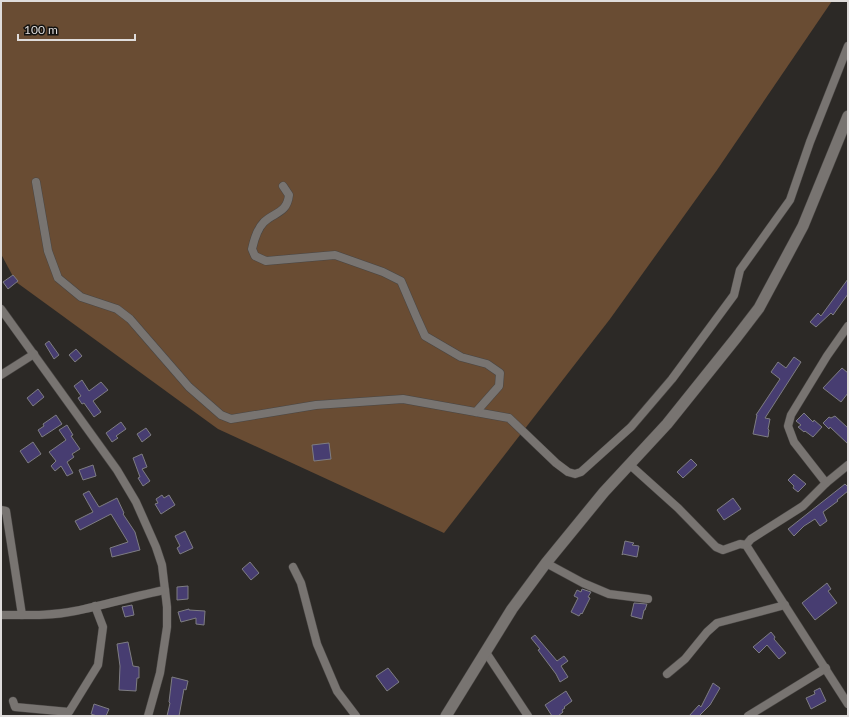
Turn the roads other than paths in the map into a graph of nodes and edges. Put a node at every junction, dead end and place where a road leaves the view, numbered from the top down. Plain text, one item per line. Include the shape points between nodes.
1 (848, 46) edge
2 (848, 116) edge
3 (36, 182) dead end
4 (283, 186) dead end
5 (1, 309) edge
6 (848, 326) edge
7 (34, 354) junction
8 (1, 376) edge
9 (476, 412) junction
10 (629, 464) junction
11 (848, 465) edge
12 (826, 483) junction
13 (1, 510) edge
14 (746, 545) junction
15 (546, 563) junction
16 (293, 567) dead end
17 (165, 590) junction
18 (648, 599) dead end
19 (785, 605) junction
20 (95, 606) junction
21 (1, 615) edge
22 (22, 615) junction
23 (485, 651) junction
24 (826, 668) junction
25 (667, 674) dead end
26 (13, 701) dead end
27 (848, 704) edge
28 (148, 716) edge
29 (356, 716) edge
30 (446, 716) edge
31 (528, 716) edge
32 (748, 716) edge

1 - 9 street via 790,200 740,270 734,296 672,380 631,427 581,472 575,474 556,463 509,418
2 - 10 main road via 803,226 759,308 667,424
3 - 9 street via 48,251 58,278 81,297 117,309 130,319 189,387 221,415 231,419 316,405 403,400
4 - 9 street via 289,195 288,203 264,223 252,249 255,256 266,261 335,255 401,281 425,336 461,357 488,364 500,373 499,386
5 - 7 street
6 - 12 street via 791,415 788,426 794,442
7 - 8 street
7 - 17 street via 103,449 136,502 162,565
10 - 14 street via 716,547 723,550 743,543
10 - 15 main road
11 - 12 street
12 - 14 street via 803,506 751,539
13 - 22 street via 6,511
14 - 19 street
15 - 18 street via 609,594
15 - 23 main road
16 - 29 street via 301,583 317,644 338,691
17 - 20 street
17 - 28 street via 167,628 160,673
19 - 24 street
19 - 25 street via 717,623 685,659
20 - 22 street via 74,611
20 - 26 street via 102,627 98,665 69,712 15,707
21 - 22 street
23 - 30 main road
23 - 31 street
24 - 27 street
24 - 32 street

